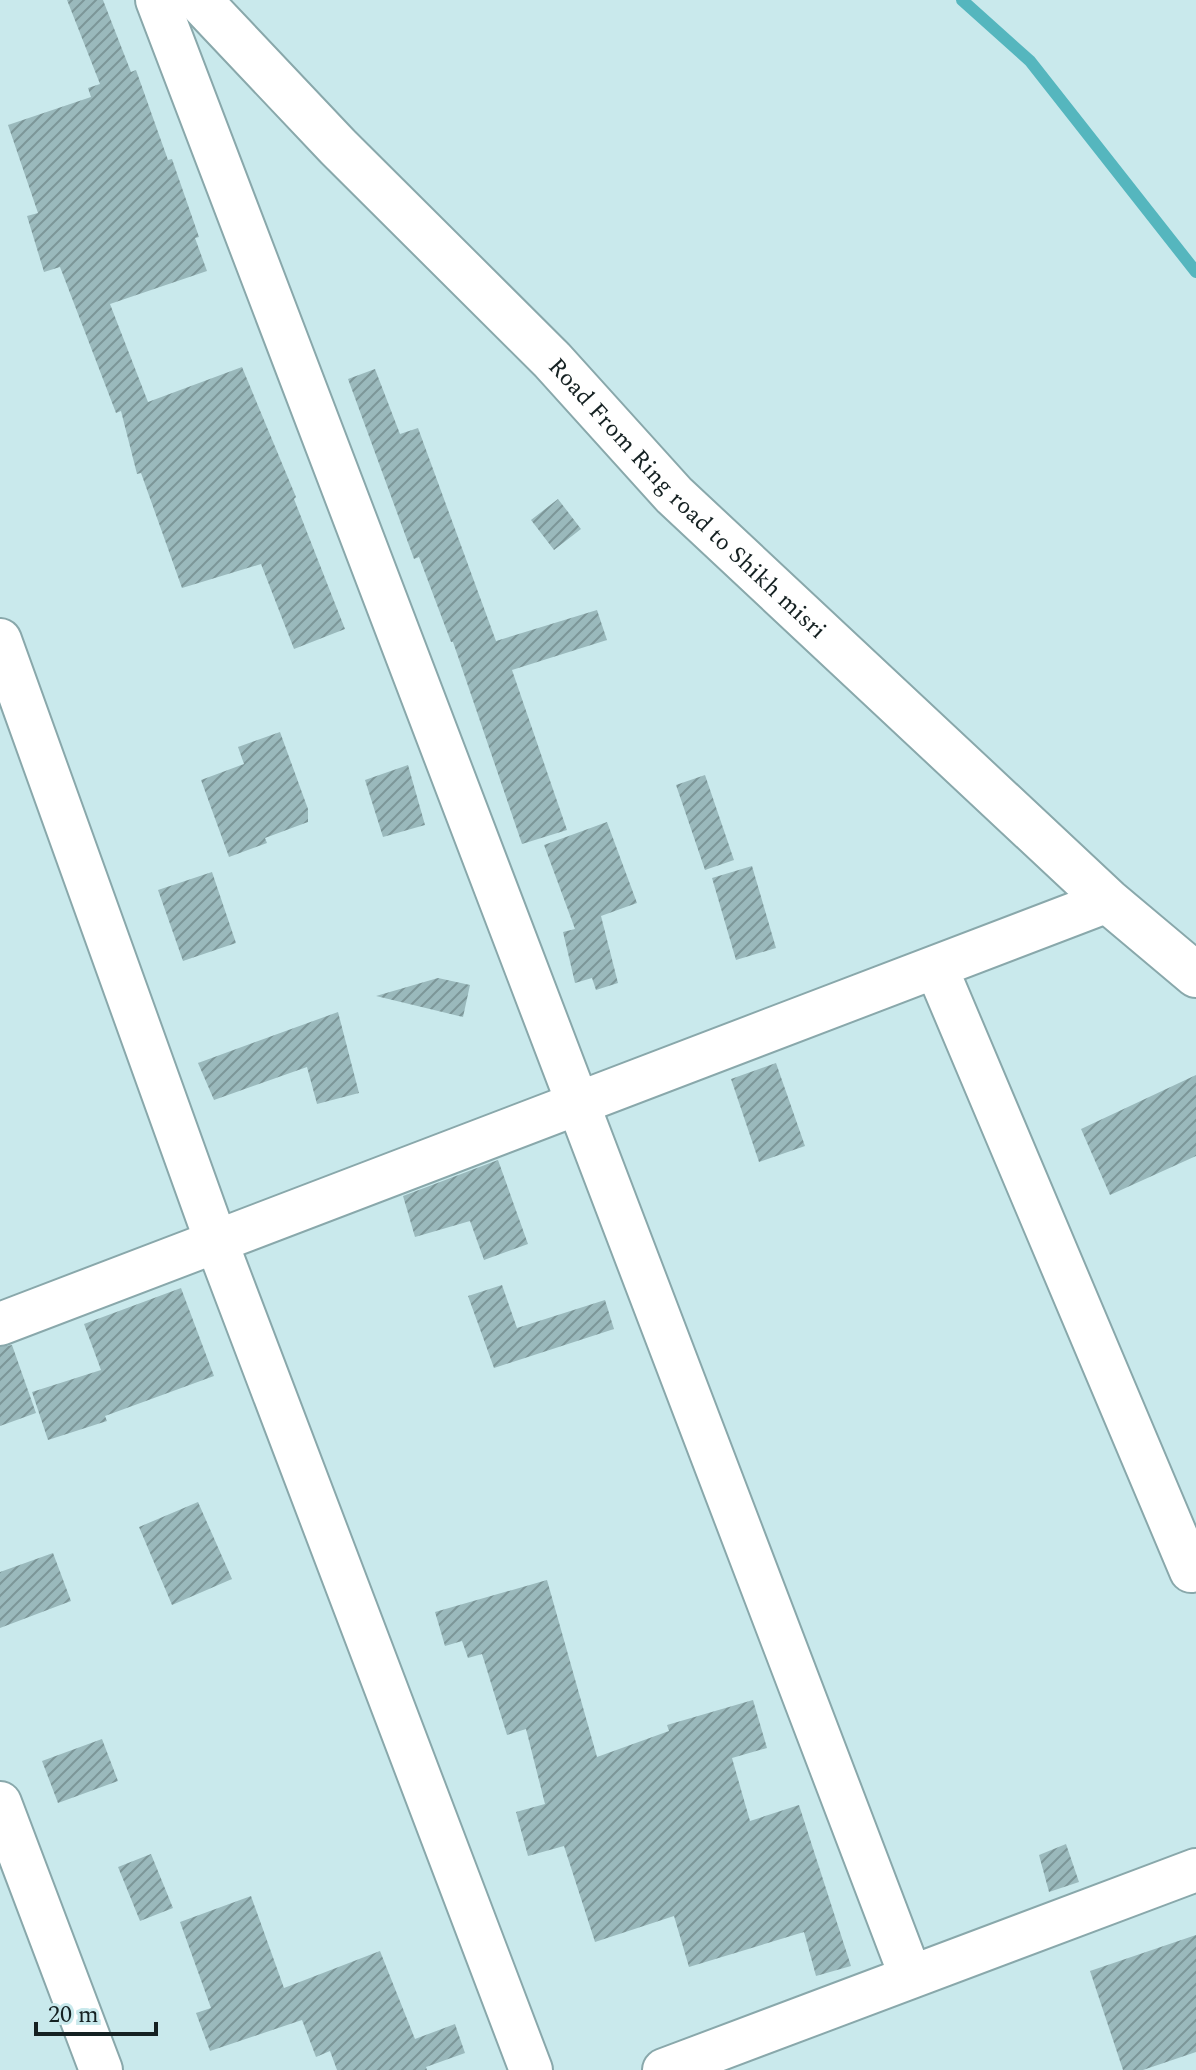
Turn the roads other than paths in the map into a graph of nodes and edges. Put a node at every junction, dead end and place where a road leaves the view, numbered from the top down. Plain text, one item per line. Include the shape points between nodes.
1 (157, 0) edge
2 (199, 0) edge
3 (0, 640) edge
4 (1108, 901) junction
5 (936, 967) junction
6 (1196, 975) edge
7 (578, 1103) junction
8 (216, 1241) junction
9 (0, 1324) edge
10 (1191, 1571) dead end
11 (0, 1803) edge
12 (1196, 1870) edge
13 (911, 1977) junction
14 (101, 2070) edge
15 (531, 2070) edge
16 (664, 2070) edge

1 - 7 street
2 - 4 street, Road From Ring road to Shikh misri via 552,360 674,495
3 - 8 street
4 - 5 street
4 - 6 street, Road From Ring road to Shikh misri
5 - 7 street
5 - 10 street
7 - 8 street
7 - 13 street
8 - 9 street
8 - 15 street
11 - 14 street
12 - 13 street
13 - 16 street

